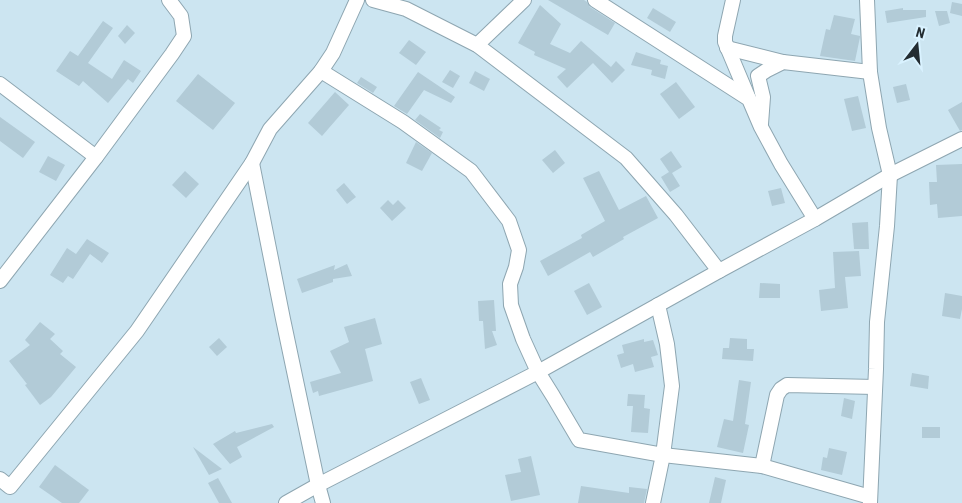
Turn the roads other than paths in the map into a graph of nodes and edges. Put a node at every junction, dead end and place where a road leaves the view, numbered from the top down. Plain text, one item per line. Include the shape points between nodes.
1 (169, 0) edge
2 (357, 0) edge
3 (373, 0) edge
4 (524, 0) edge
5 (595, 0) edge
6 (732, 0) edge
7 (867, 0) edge
8 (477, 45) junction
9 (727, 48) junction
10 (783, 62) junction
11 (321, 71) junction
12 (870, 72) junction
13 (0, 84) edge
14 (749, 99) junction
15 (761, 127) junction
16 (962, 139) edge
17 (96, 157) junction
18 (252, 163) junction
19 (890, 175) junction
20 (815, 219) junction
21 (719, 271) junction
22 (0, 281) edge
23 (658, 305) junction
24 (538, 372) junction
25 (875, 387) junction
26 (663, 455) junction
27 (762, 466) junction
28 (0, 479) edge
29 (318, 485) junction
30 (870, 500) edge
31 (286, 503) edge
32 (323, 503) edge
33 (653, 503) edge

1 - 17 street via 181,16 184,36
2 - 11 street via 333,53
3 - 8 street via 406,9
4 - 8 street
5 - 14 street
6 - 9 street via 725,36
7 - 12 street
8 - 21 street via 626,158
9 - 10 street
9 - 14 street
10 - 12 street
10 - 15 street via 758,76 763,96
11 - 18 street via 270,129
11 - 24 street via 403,122 471,171 509,221 519,250 510,284 511,305
12 - 19 street
13 - 17 street
14 - 15 street
15 - 20 street
16 - 19 street
17 - 22 street
18 - 28 street via 137,331 10,486
18 - 29 street
19 - 20 street
19 - 25 street via 877,322
20 - 21 street
21 - 23 street
23 - 24 street
23 - 26 street via 672,386
24 - 26 street via 579,440
24 - 29 street
25 - 27 street via 787,385 781,389
25 - 30 street
26 - 27 street
26 - 33 street
27 - 30 street
29 - 31 street
29 - 32 street

